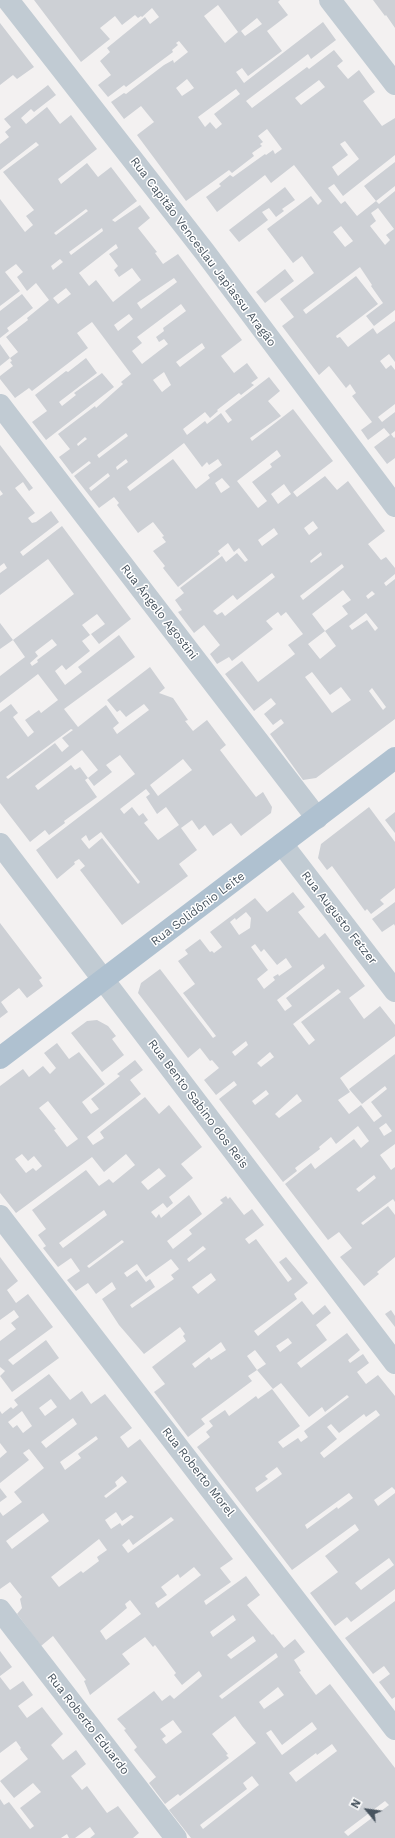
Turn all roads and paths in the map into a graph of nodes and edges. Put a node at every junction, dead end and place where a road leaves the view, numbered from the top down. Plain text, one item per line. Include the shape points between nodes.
1 (8, 0) edge
2 (330, 0) edge
3 (395, 84) edge
4 (0, 405) edge
5 (395, 506) edge
6 (395, 758) edge
7 (317, 818) junction
8 (0, 844) edge
9 (282, 844) junction
10 (104, 980) junction
11 (395, 991) edge
12 (0, 1058) edge
13 (0, 1216) edge
14 (395, 1363) edge
15 (0, 1610) edge
16 (395, 1729) edge
17 (176, 1838) edge

1 - 5 street, Rua Capitão Venceslau Japiassu Aragão via 204,251
2 - 3 street
4 - 7 street, Rua Ângelo Agostini
6 - 7 main road, Rua Solidônio Leite
7 - 9 main road, Rua Solidônio Leite
8 - 10 street, Rua Bento Sabino dos Reis
9 - 10 main road, Rua Solidônio Leite
9 - 11 street, Rua Augusto Fetzer
10 - 12 main road, Rua Solidônio Leite
10 - 14 street, Rua Bento Sabino dos Reis
13 - 16 street, Rua Roberto Morel
15 - 17 street, Rua Roberto Eduardo

